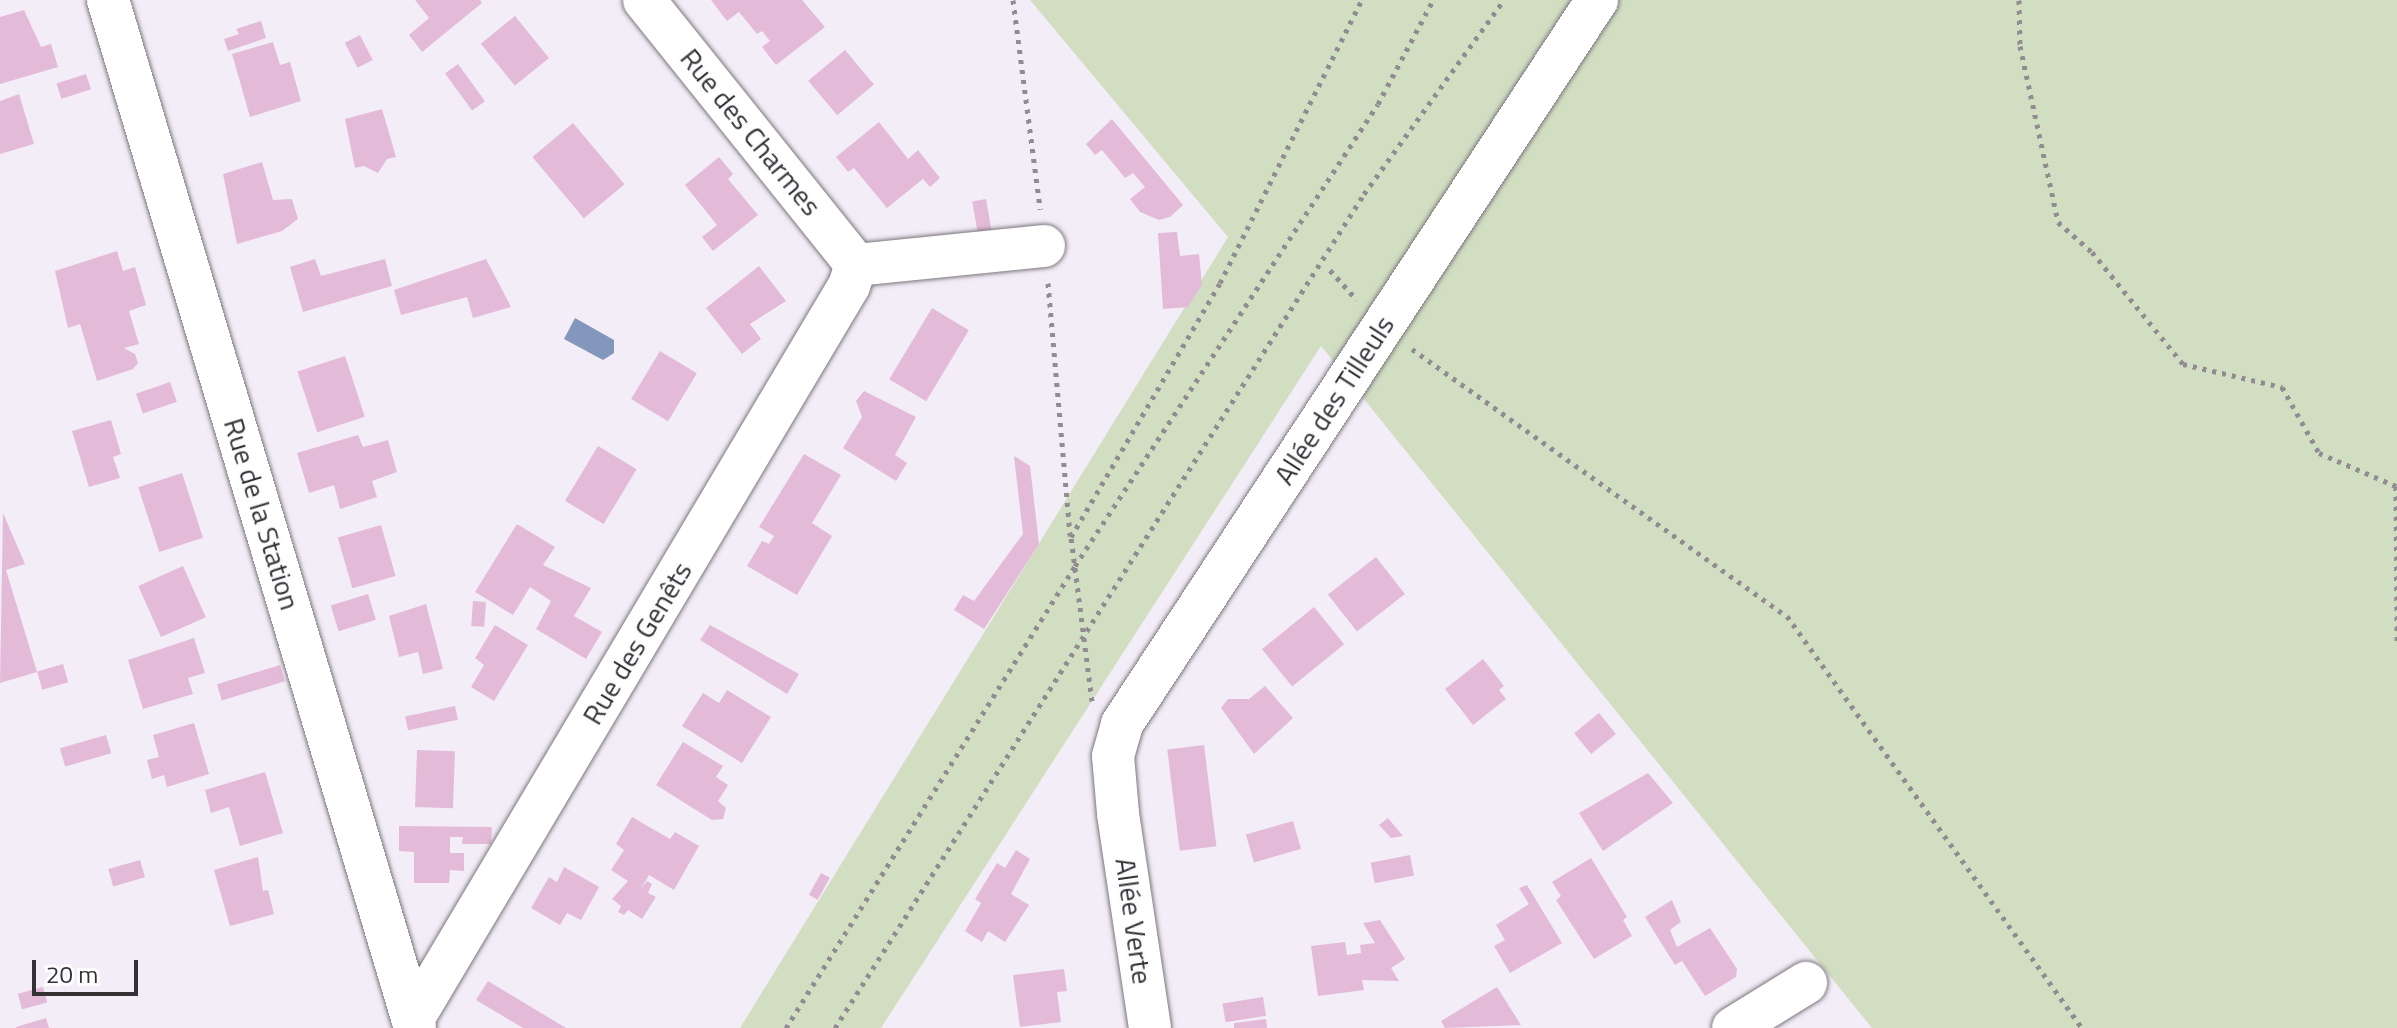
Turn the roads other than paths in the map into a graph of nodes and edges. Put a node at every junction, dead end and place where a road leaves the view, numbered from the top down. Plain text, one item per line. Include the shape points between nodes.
1 (108, 0) edge
2 (644, 0) edge
3 (1597, 0) edge
4 (1044, 246) dead end
5 (856, 265) junction
6 (1118, 813) joint
7 (1806, 983) dead end
8 (414, 1024) edge
9 (1150, 1028) edge
10 (1733, 1028) edge

1 - 8 street, Rue de la Station
2 - 5 street, Rue des Charmes
3 - 6 street, Allée des Tilleuls via 1122,724 1115,745
4 - 5 street
5 - 8 street, Rue des Genêts via 849,286
6 - 9 street, Allée Verte
7 - 10 street

